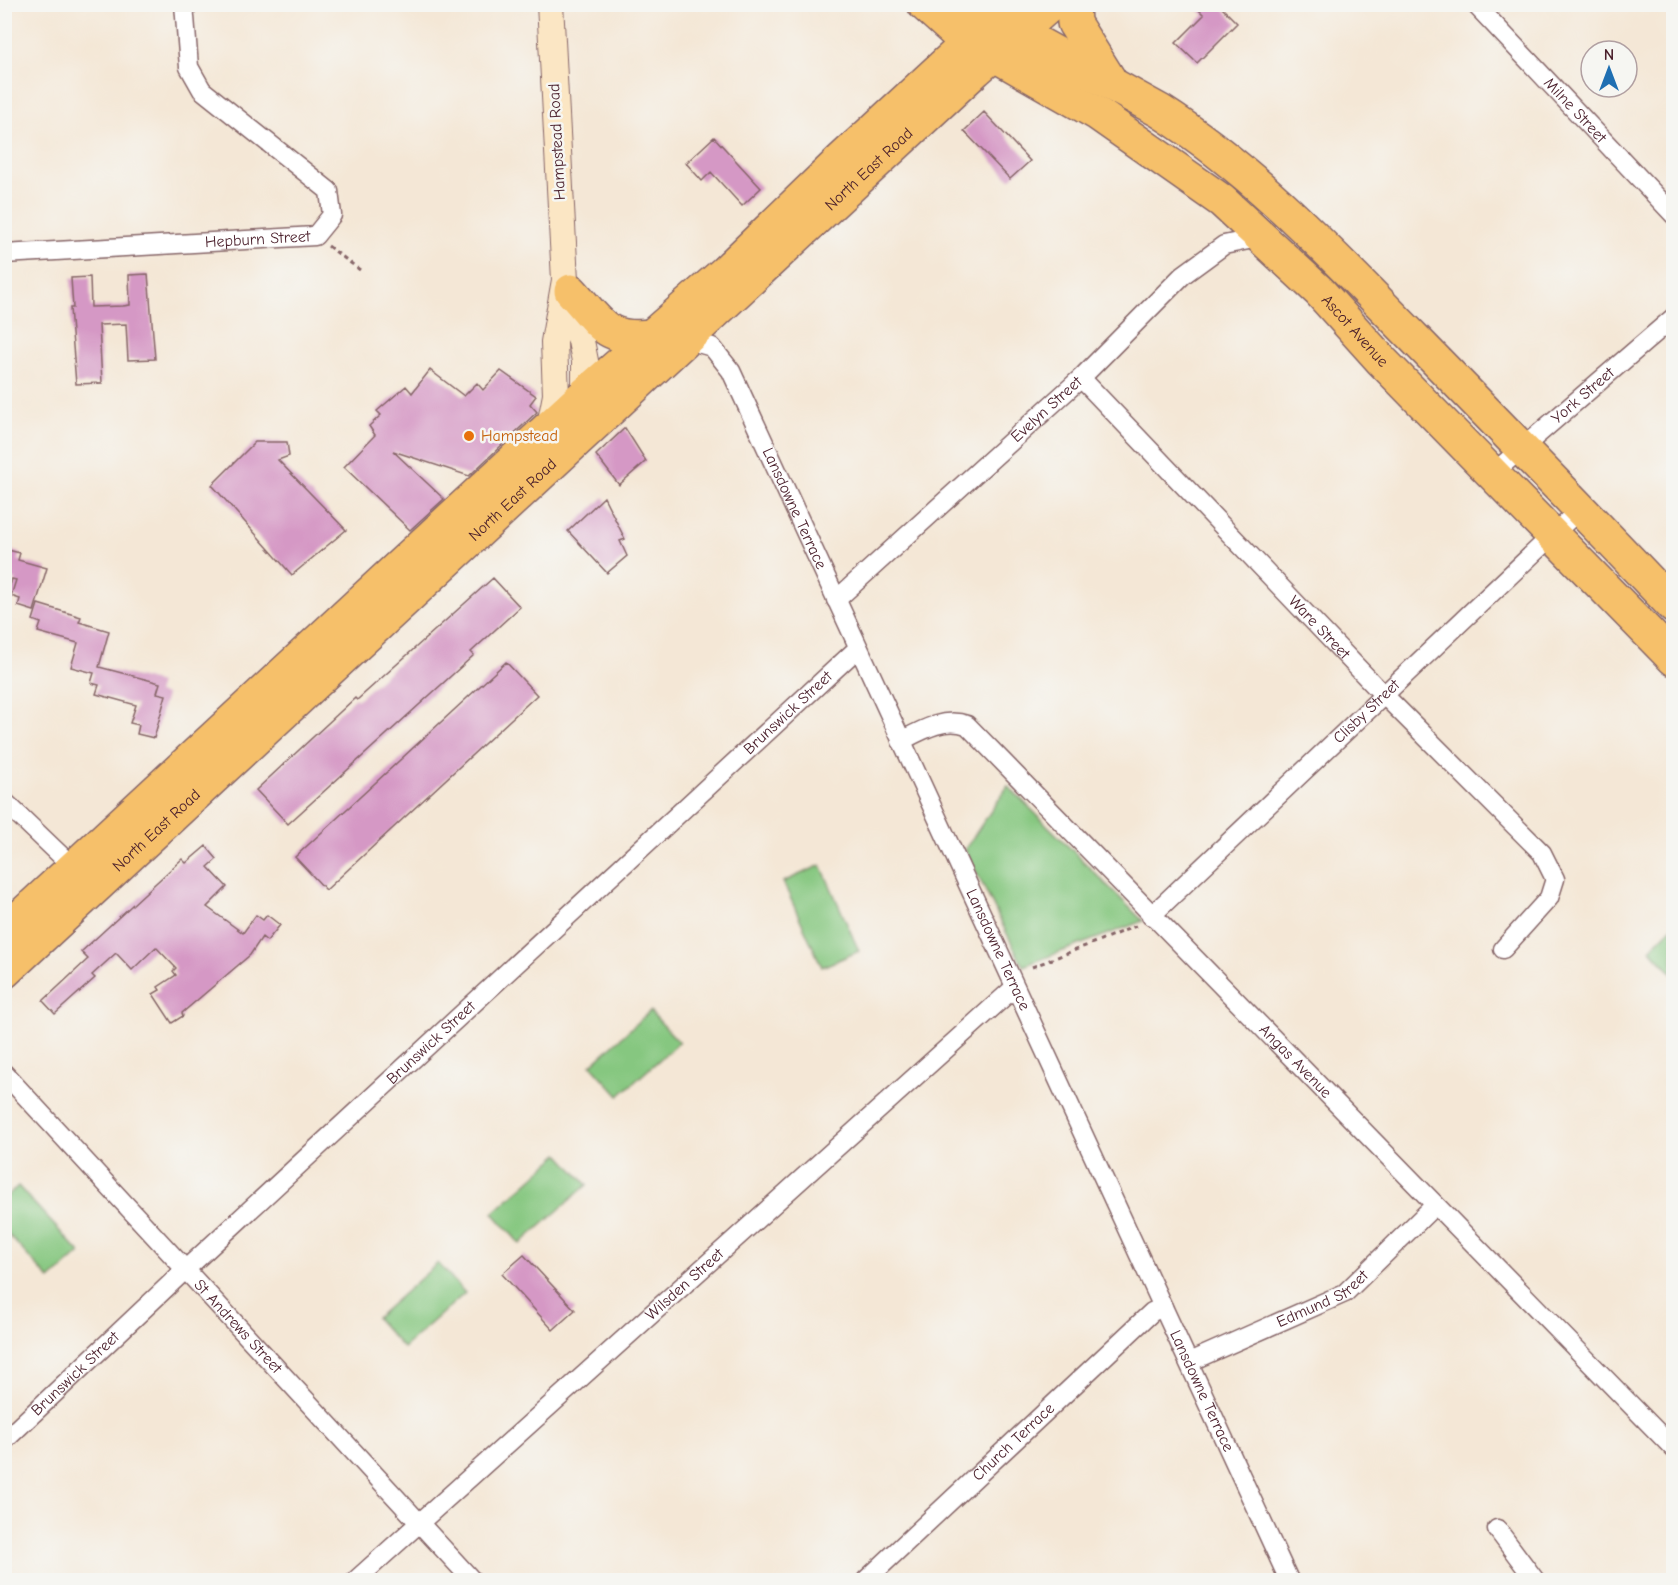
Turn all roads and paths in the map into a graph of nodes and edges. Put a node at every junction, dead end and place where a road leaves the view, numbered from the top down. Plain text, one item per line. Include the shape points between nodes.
1 (184, 4) edge
2 (550, 4) edge
3 (924, 4) edge
4 (1051, 4) edge
5 (1073, 4) edge
6 (1475, 4) edge
7 (993, 26) edge
8 (1111, 81) junction
9 (1674, 215) edge
10 (315, 236) junction
11 (1263, 237) junction
12 (4, 254) edge
13 (360, 270) dead end
14 (568, 286) junction
15 (1674, 317) edge
16 (652, 336) junction
17 (688, 340) junction
18 (1081, 378) junction
19 (585, 394) junction
20 (562, 438) junction
21 (1522, 448) junction
22 (1492, 474) junction
23 (1581, 508) junction
24 (1552, 535) junction
25 (836, 600) junction
26 (1674, 607) edge
27 (858, 648) junction
28 (1674, 659) edge
29 (1383, 694) junction
30 (901, 741) junction
31 (5, 802) edge
32 (74, 868) junction
33 (1147, 922) junction
34 (4, 932) edge
35 (1503, 949) dead end
36 (1032, 967) dead end
37 (4, 972) edge
38 (1015, 987) junction
39 (4, 1073) edge
40 (1435, 1204) junction
41 (186, 1269) junction
42 (1163, 1307) junction
43 (1189, 1362) junction
44 (4, 1440) edge
45 (1674, 1449) edge
46 (419, 1521) junction
47 (1497, 1529) dead end
48 (356, 1581) edge
49 (472, 1581) edge
50 (866, 1581) edge
51 (1289, 1581) edge
52 (1535, 1581) edge

1 - 10 street, Hepburn Street via 189,67 202,90 329,191 332,215
2 - 14 main road, Hampstead Road
3 - 7 highway via 955,32
4 - 7 highway, North East Road
5 - 8 highway via 1074,24
6 - 9 street, Milne Street
7 - 8 highway
7 - 11 highway, Ascot Avenue via 1063,92 1142,142
7 - 16 highway, North East Road via 841,160
7 - 17 highway, North East Road
8 - 21 highway via 1186,127 1265,190
10 - 12 street, Hepburn Street
10 - 13 path
11 - 18 street, Evelyn Street via 1224,245 1183,275
11 - 22 highway, Ascot Avenue
14 - 16 highway via 609,332 626,338
14 - 19 main road, Hampstead Road via 585,361
14 - 20 main road, Hampstead Road via 554,342
15 - 21 street, York Street
16 - 19 highway, North East Road
17 - 20 highway, North East Road
17 - 25 street, Lansdowne Terrace via 712,347 723,358
18 - 25 street, Evelyn Street
18 - 29 street, Ware Street
19 - 20 highway
20 - 32 highway, North East Road
20 - 37 highway, North East Road
21 - 22 street, York Street
21 - 23 highway
22 - 24 highway, Ascot Avenue
23 - 24 street, Clisby Street
23 - 26 highway
24 - 28 highway, Ascot Avenue
24 - 29 street, Clisby Street
25 - 27 street, Lansdowne Terrace
27 - 30 street, Lansdowne Terrace
27 - 41 street, Brunswick Street
29 - 33 street, Clisby Street
29 - 35 street, Ware Street via 1542,854 1555,879 1549,898
30 - 33 street, Angas Avenue via 940,724 955,721 967,725
30 - 38 street, Lansdowne Terrace
31 - 32 street
32 - 34 highway, North East Road
33 - 36 path
33 - 40 street, Angas Avenue
38 - 42 street, Lansdowne Terrace
38 - 46 street, Wilsden Street
39 - 41 street, St Andrews Street
40 - 43 street, Edmund Street via 1346,1293
40 - 45 street, Angas Avenue
41 - 44 street, Brunswick Street
41 - 46 street, St Andrews Street
42 - 43 street, Lansdowne Terrace
42 - 50 street, Church Terrace via 1152,1312
43 - 51 street, Lansdowne Terrace
46 - 48 street, Wilsden Street
46 - 49 street, St Andrews Street
47 - 52 street

